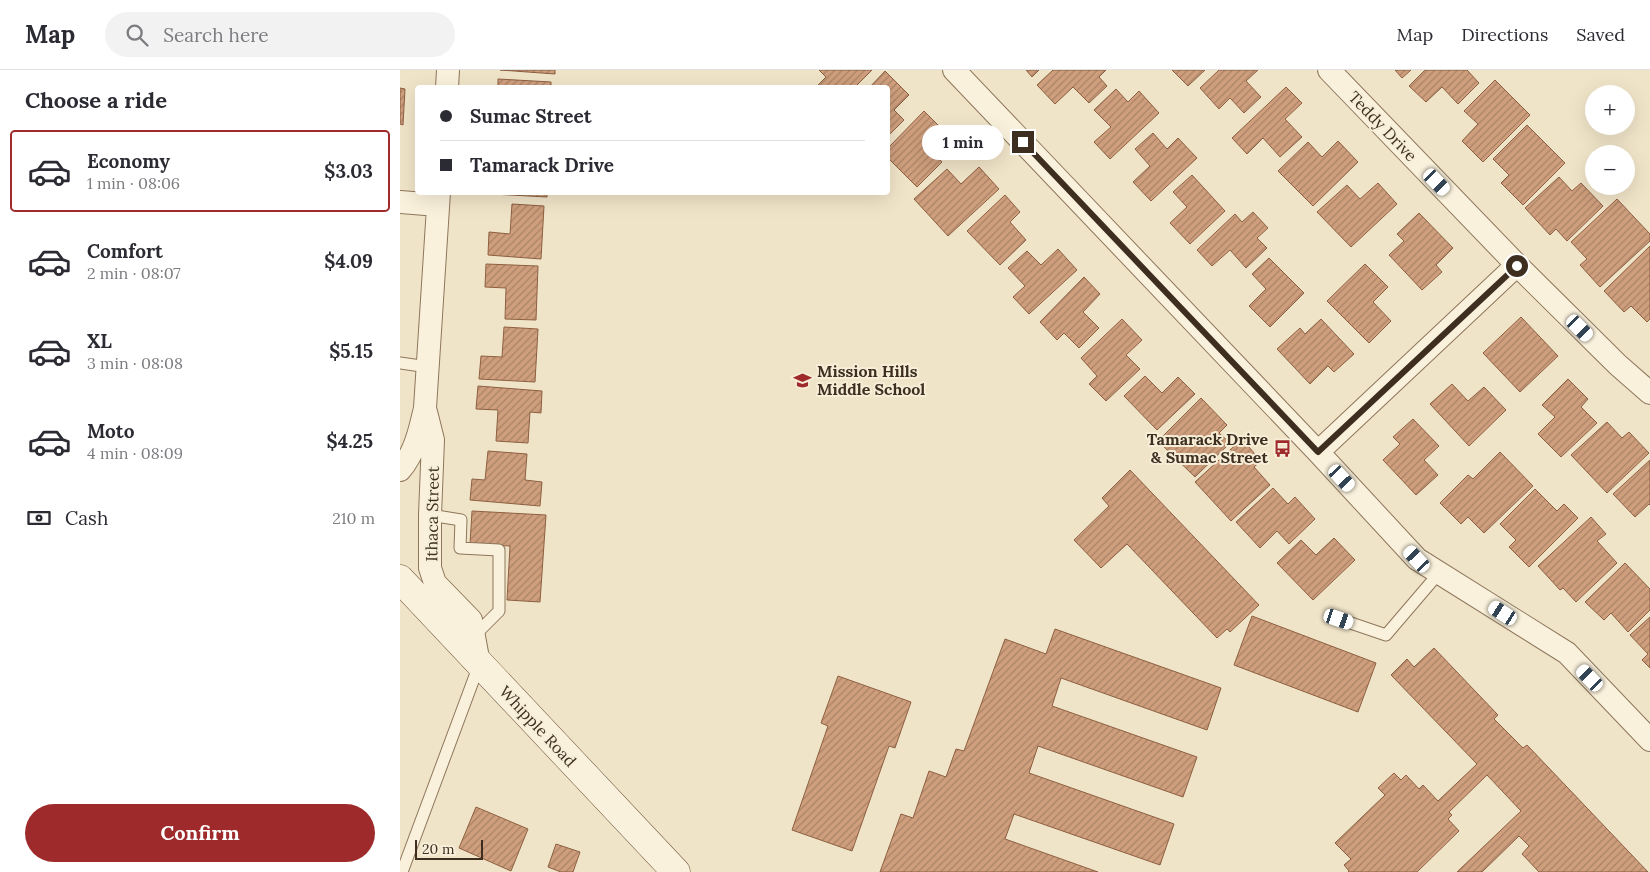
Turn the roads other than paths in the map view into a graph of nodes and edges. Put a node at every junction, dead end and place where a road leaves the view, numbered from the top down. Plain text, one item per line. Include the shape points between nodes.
1 (448, 70) edge
2 (954, 70) edge
3 (1329, 70) edge
4 (447, 85) edge
5 (439, 199) edge
6 (400, 202) edge
7 (1517, 266) junction
8 (400, 363) edge
9 (428, 367) junction
10 (1650, 393) edge
11 (425, 408) junction
12 (1318, 452) junction
13 (400, 470) edge
14 (430, 515) junction
15 (1439, 573) junction
16 (400, 579) edge
17 (1339, 619) dead end
18 (474, 636) junction
19 (480, 664) junction
20 (1650, 740) edge
21 (402, 872) edge
22 (676, 872) edge

1 - 4 street
2 - 12 street
3 - 7 street, Teddy Drive
5 - 6 street
5 - 9 street, Ithaca Street
7 - 10 street, Teddy Drive
7 - 12 street
8 - 9 lane
9 - 11 street, Ithaca Street
11 - 13 street, Ithaca Street via 417,442
11 - 14 street, Ithaca Street via 433,440
12 - 15 street via 1417,559
14 - 18 street, Ithaca Street via 430,568 435,583 471,620
14 - 18 lane via 461,520 460,548 499,550 499,611
15 - 17 lane via 1386,635
15 - 20 street via 1567,653
16 - 19 main road, Whipple Road
18 - 19 street, Ithaca Street
19 - 21 lane
19 - 22 main road, Whipple Road

